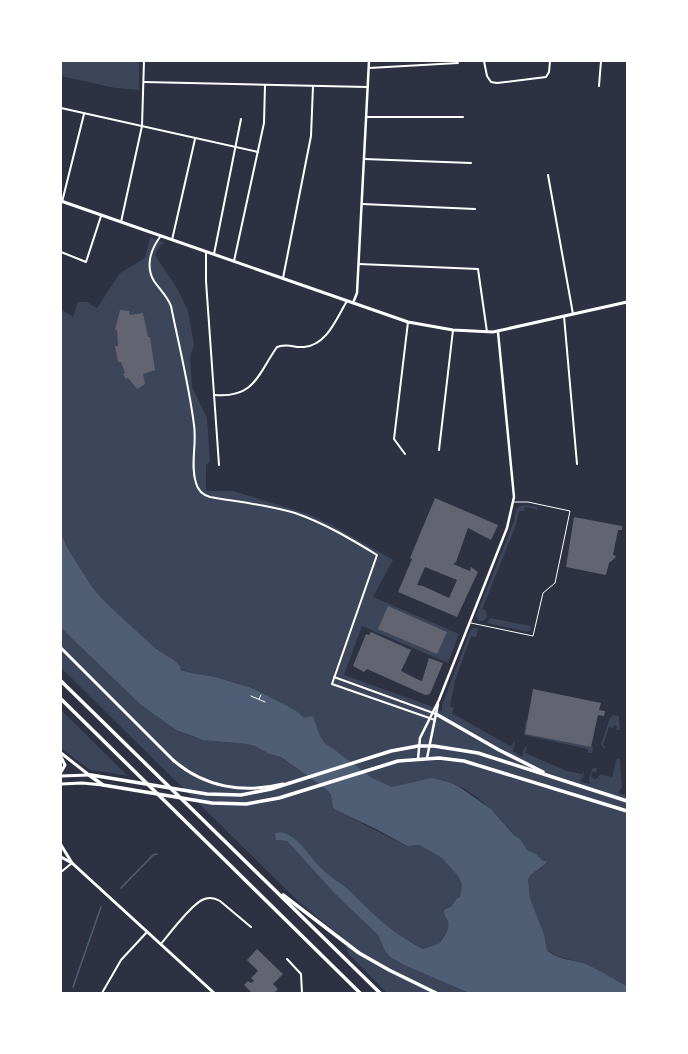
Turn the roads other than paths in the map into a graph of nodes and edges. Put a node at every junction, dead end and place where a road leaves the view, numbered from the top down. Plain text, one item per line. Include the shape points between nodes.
1 (144, 61) edge
2 (369, 61) edge
3 (484, 61) edge
4 (550, 61) edge
5 (601, 61) edge
6 (458, 63) dead end
7 (369, 68) junction
8 (144, 82) junction
9 (265, 84) junction
10 (313, 86) junction
11 (600, 86) dead end
12 (367, 87) junction
13 (61, 108) edge
14 (84, 113) junction
15 (366, 117) junction
16 (463, 117) dead end
17 (242, 119) dead end
18 (142, 126) junction
19 (195, 139) junction
20 (237, 148) junction
21 (258, 152) junction
22 (364, 159) junction
23 (471, 162) dead end
24 (548, 175) dead end
25 (62, 202) edge
26 (362, 204) junction
27 (475, 209) dead end
28 (101, 216) junction
29 (121, 223) junction
30 (160, 237) junction
31 (172, 241) junction
32 (61, 252) edge
33 (206, 253) junction
34 (214, 256) junction
35 (234, 262) junction
36 (359, 264) junction
37 (283, 279) junction
38 (347, 301) junction
39 (627, 302) edge
40 (353, 303) junction
41 (573, 314) junction
42 (564, 316) junction
43 (408, 322) junction
44 (453, 330) junction
45 (486, 332) junction
46 (498, 332) junction
47 (215, 395) junction
48 (439, 450) dead end
49 (405, 454) dead end
50 (577, 464) dead end
51 (219, 465) dead end
52 (514, 502) junction
53 (469, 623) junction
54 (61, 648) edge
55 (334, 677) junction
56 (61, 680) edge
57 (61, 699) edge
58 (434, 713) junction
59 (429, 718) junction
60 (435, 720) junction
61 (418, 746) junction
62 (429, 746) junction
63 (61, 753) edge
64 (61, 757) edge
65 (427, 758) junction
66 (418, 759) junction
67 (61, 772) edge
68 (89, 775) junction
69 (61, 776) edge
70 (298, 779) junction
71 (556, 779) junction
72 (61, 784) edge
73 (103, 785) junction
74 (627, 801) edge
75 (627, 811) edge
76 (61, 845) edge
77 (61, 857) edge
78 (72, 863) junction
79 (61, 872) edge
80 (274, 889) junction
81 (251, 927) dead end
82 (147, 932) junction
83 (161, 944) junction
84 (287, 959) dead end
85 (102, 993) edge
86 (214, 993) edge
87 (302, 993) edge
88 (360, 993) edge
89 (380, 993) edge
90 (436, 993) edge

1 - 8 street
2 - 7 street
3 - 4 street via 488,79 497,83 546,76 550,72
5 - 11 street
6 - 7 street
7 - 12 street
8 - 9 street
8 - 18 street
9 - 10 street
9 - 21 street via 264,118
10 - 12 street
10 - 37 street via 311,136
12 - 15 street
13 - 14 street
14 - 18 street
14 - 25 street
15 - 16 street
15 - 22 street
17 - 20 street
18 - 19 street
18 - 29 street
19 - 20 street
19 - 31 street
20 - 21 street
20 - 34 street
21 - 35 street
22 - 23 street
22 - 26 street
24 - 41 street
25 - 28 main road
26 - 27 street
26 - 36 street
28 - 29 main road
28 - 32 street via 86,262
29 - 30 main road
30 - 31 main road
30 - 55 street via 152,252 150,268 153,279 172,306 192,409 195,479 199,491 210,497 294,513 327,526 377,555
31 - 33 main road
33 - 34 main road
33 - 47 street
34 - 35 main road
35 - 37 main road
36 - 40 street via 357,294
36 - 45 street via 478,270
37 - 38 main road
38 - 40 main road
38 - 47 street via 320,343 299,348 288,344 277,347 254,384 247,390 236,394
39 - 41 main road
40 - 43 main road
41 - 42 main road
42 - 46 main road
42 - 50 street
43 - 44 main road
43 - 49 street via 394,439
44 - 45 main road
44 - 48 street
45 - 46 main road
46 - 52 street
47 - 51 street
52 - 53 street via 507,528
52 - 53 lane via 570,510 555,583 543,593 533,636
53 - 58 street
54 - 70 main road via 173,760 192,774 217,784 239,788 272,786
55 - 58 street
55 - 59 street via 332,684
56 - 80 highway
57 - 88 highway
58 - 59 street
58 - 60 street
58 - 71 highway
59 - 60 street
59 - 61 street
60 - 62 street
61 - 62 highway
61 - 66 street
61 - 70 highway via 391,751
62 - 65 street
62 - 71 highway via 469,750
63 - 68 main road
64 - 67 main road via 65,765
65 - 66 highway
65 - 75 highway via 468,762
66 - 73 highway via 379,767 263,802 229,805
68 - 69 main road
68 - 70 highway via 224,795 257,792
68 - 73 highway
71 - 74 highway
72 - 73 main road
76 - 78 main road
77 - 78 main road
78 - 79 street
78 - 82 main road
80 - 89 highway
80 - 90 highway via 359,953
81 - 83 street via 220,901 206,899 195,906
82 - 83 main road
82 - 85 street via 121,960
83 - 86 main road
84 - 87 street via 300,972

